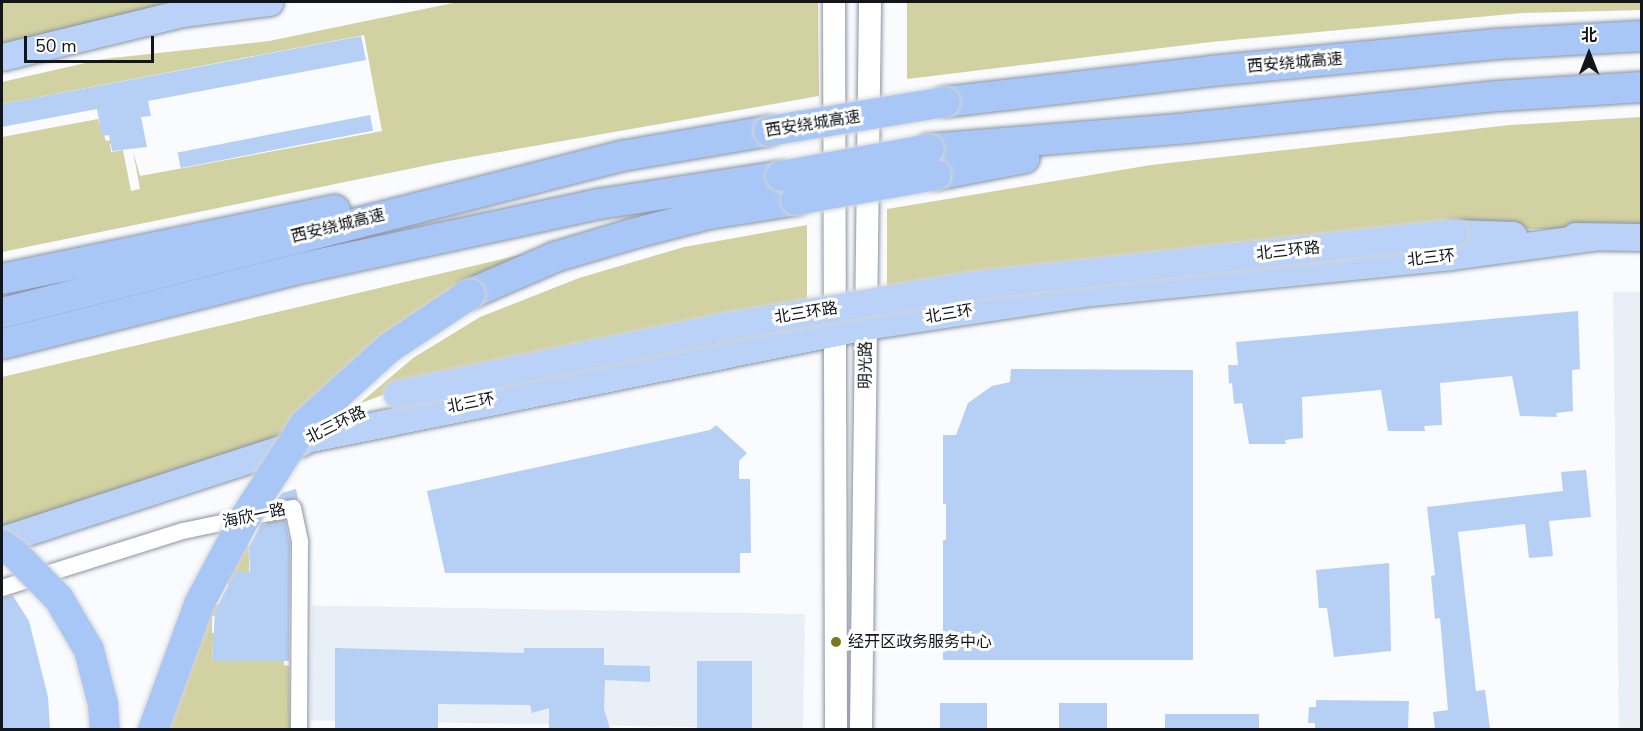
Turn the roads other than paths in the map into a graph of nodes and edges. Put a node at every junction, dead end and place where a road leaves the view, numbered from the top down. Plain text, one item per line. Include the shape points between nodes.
1 (268, 2) edge
2 (834, 2) edge
3 (870, 2) edge
4 (229, 3) edge
5 (1641, 36) edge
6 (2, 57) edge
7 (1641, 87) edge
8 (501, 185) junction
9 (789, 188) junction
10 (1593, 237) junction
11 (1641, 237) edge
12 (2, 279) edge
13 (2, 312) edge
14 (866, 326) junction
15 (835, 333) junction
16 (2, 344) edge
17 (312, 438) junction
18 (2, 540) edge
19 (2, 545) edge
20 (2, 588) edge
21 (105, 729) edge
22 (153, 729) edge
23 (299, 729) edge
24 (836, 729) edge
25 (861, 729) edge

1 - 4 highway
2 - 15 main road, 明光路
3 - 14 main road, 明光路
4 - 6 highway
5 - 8 highway, 西安绕城高速, bridge via 1497,44 1222,70 945,102 622,156
7 - 9 highway, 西安绕城高速, bridge via 1498,96 1188,128 932,162
8 - 12 highway via 281,218
8 - 13 highway, 西安绕城高速
9 - 16 highway, 西安绕城高速 via 599,204 330,262
9 - 22 highway, bridge via 555,257 470,294 389,348 305,424 246,516 199,604
10 - 11 highway, 北三环路
10 - 14 highway, 北三环 via 1450,256 1092,292
10 - 17 highway, 北三环路, bridge via 1454,233 972,285 731,325 398,394
14 - 15 highway, 北三环
14 - 25 main road, 明光路
15 - 17 highway, 北三环
15 - 24 main road, 明光路
17 - 18 highway, 北三环路
19 - 21 highway, bridge via 59,599 89,650 103,704
20 - 23 street, 海欣一路 via 183,531 293,508 300,542

